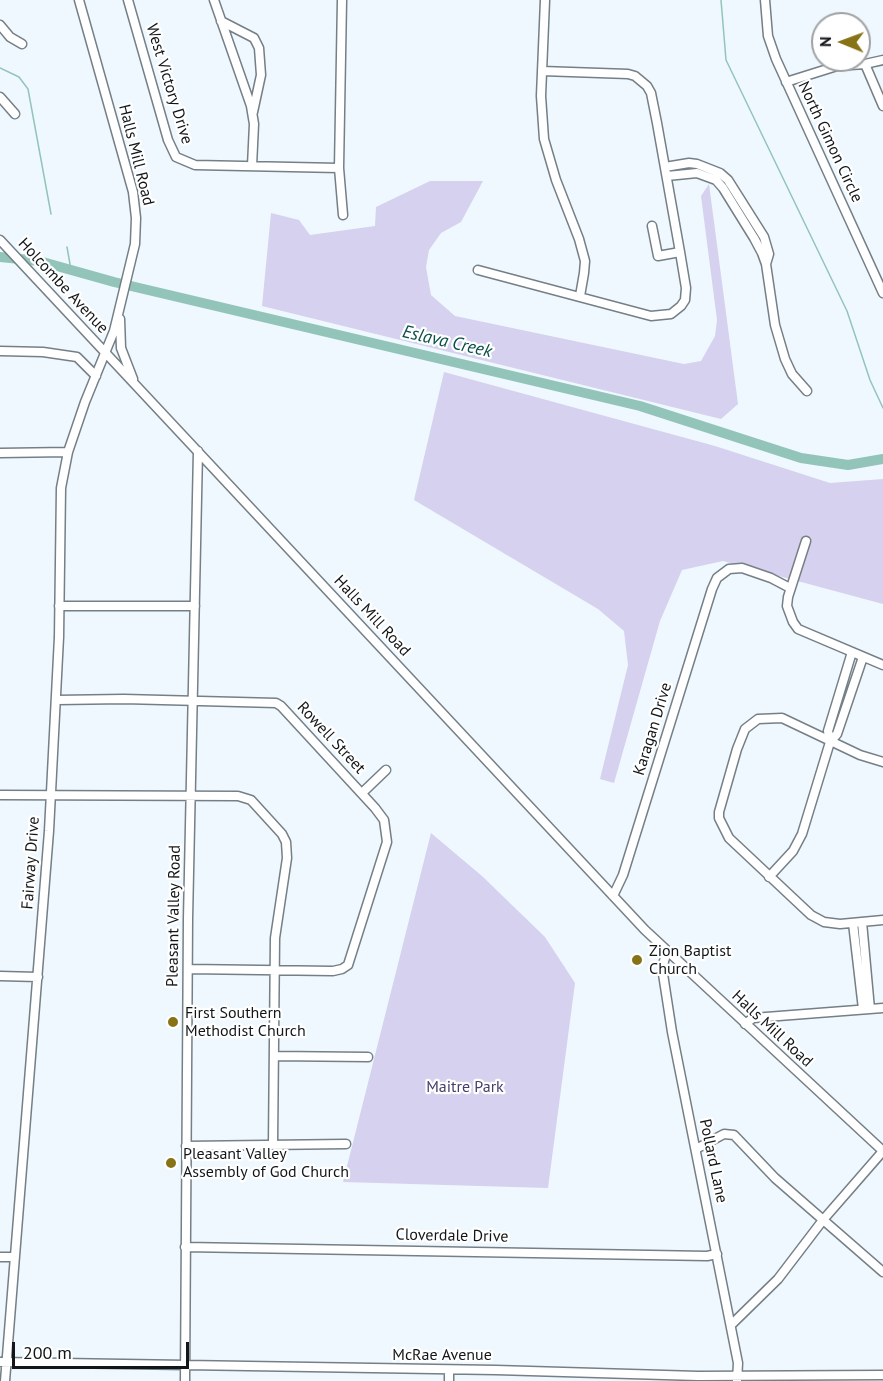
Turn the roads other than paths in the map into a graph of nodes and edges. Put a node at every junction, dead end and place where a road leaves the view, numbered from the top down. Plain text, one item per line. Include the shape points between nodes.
1 (79, 0) edge
2 (128, 0) edge
3 (214, 0) edge
4 (342, 0) edge
5 (545, 0) edge
6 (765, 0) edge
7 (221, 21) junction
8 (0, 25) edge
9 (22, 44) dead end
10 (542, 71) junction
11 (814, 72) edge
12 (868, 72) edge
13 (786, 82) junction
14 (0, 97) edge
15 (883, 106) edge
16 (15, 114) dead end
17 (252, 114) junction
18 (252, 166) junction
19 (339, 168) junction
20 (666, 171) junction
21 (343, 215) dead end
22 (652, 226) dead end
23 (0, 241) edge
24 (680, 252) junction
25 (478, 270) dead end
26 (883, 293) edge
27 (579, 296) junction
28 (120, 303) junction
29 (0, 351) edge
30 (104, 352) junction
31 (96, 376) junction
32 (136, 385) junction
33 (807, 391) dead end
34 (198, 451) junction
35 (0, 453) edge
36 (68, 453) junction
37 (806, 541) dead end
38 (790, 588) junction
39 (59, 606) junction
40 (195, 606) junction
41 (852, 652) junction
42 (862, 657) junction
43 (883, 665) edge
44 (57, 700) junction
45 (194, 700) junction
46 (842, 701) junction
47 (830, 742) junction
48 (883, 762) edge
49 (386, 770) dead end
50 (362, 793) junction
51 (0, 795) edge
52 (191, 795) junction
53 (51, 796) junction
54 (769, 877) junction
55 (613, 896) junction
56 (880, 920) edge
57 (858, 923) junction
58 (667, 952) junction
59 (188, 969) junction
60 (275, 971) junction
61 (0, 976) edge
62 (38, 977) junction
63 (883, 1008) edge
64 (866, 1009) junction
65 (745, 1024) junction
66 (274, 1056) junction
67 (368, 1057) dead end
68 (346, 1143) dead end
69 (273, 1145) junction
70 (186, 1146) junction
71 (696, 1149) junction
72 (883, 1151) edge
73 (823, 1220) junction
74 (186, 1247) junction
75 (717, 1254) junction
76 (0, 1257) edge
77 (14, 1257) junction
78 (883, 1272) edge
79 (730, 1325) junction
80 (3, 1362) edge
81 (185, 1365) junction
82 (449, 1371) junction
83 (883, 1375) edge
84 (652, 1378) edge
85 (737, 1378) edge
86 (5, 1381) edge
87 (185, 1381) edge
88 (449, 1381) edge

1 - 28 street, Halls Mill Road via 133,192 135,244
2 - 18 street, West Victory Drive via 176,157 195,165
3 - 7 street
4 - 19 street
5 - 10 street
6 - 13 street, North Gimon Circle via 768,36
7 - 17 street
7 - 17 street via 254,38 260,48 261,75
8 - 9 street
10 - 20 street via 635,76 651,93
10 - 27 street via 544,139 585,261
11 - 13 street
12 - 15 street
13 - 26 street, North Gimon Circle
14 - 16 street
17 - 18 street
18 - 19 street, West Victory Drive
19 - 21 street
20 - 24 street
20 - 33 street via 697,164 728,180 764,237 770,254 766,264 775,325 792,374
22 - 24 street via 658,256
23 - 30 street, Holcombe Avenue
24 - 27 street via 685,300 671,314 651,316
25 - 27 street
28 - 30 street, Halls Mill Road
28 - 32 street via 121,348
29 - 31 street via 77,357
30 - 31 street, Fairway Drive
30 - 32 street, Halls Mill Road
31 - 36 street, Fairway Drive
32 - 34 street, Halls Mill Road
34 - 40 street, Pleasant Valley Road
34 - 55 street, Halls Mill Road
35 - 36 street
36 - 39 street, Fairway Drive via 61,488
37 - 38 street
38 - 41 street via 787,606 798,629
38 - 55 street, Karagan Drive via 742,568 723,572 712,589
39 - 40 street
39 - 44 street, Fairway Drive
40 - 45 street, Pleasant Valley Road
41 - 42 street
41 - 46 street
42 - 43 street
42 - 46 street
44 - 45 street, Rowell Street
44 - 53 street, Fairway Drive
45 - 50 street, Rowell Street via 270,702 281,706
45 - 52 street, Pleasant Valley Road
46 - 47 street via 828,731
47 - 48 street
47 - 54 street via 802,834 793,851
47 - 54 street via 782,718 752,722 745,729 719,818 729,838
49 - 50 street
50 - 60 street, Rowell Street via 384,820 387,842 348,965 333,971
51 - 53 street
52 - 53 street
52 - 59 street, Pleasant Valley Road
52 - 60 street via 251,800 286,842
53 - 62 street, Fairway Drive
54 - 57 street via 816,919
55 - 58 street, Halls Mill Road
56 - 57 street
57 - 64 street
58 - 65 street, Halls Mill Road
58 - 71 street, Pollard Lane via 666,997
59 - 60 street
59 - 70 street, Pleasant Valley Road
60 - 66 street
61 - 62 street
62 - 77 street, Fairway Drive
63 - 64 street
64 - 65 street via 753,1018
65 - 72 street, Halls Mill Road
66 - 67 street
66 - 69 street
68 - 69 street
69 - 70 street
70 - 74 street, Pleasant Valley Road
71 - 73 street via 724,1134 734,1135 774,1178
71 - 75 street, Pollard Lane
72 - 73 street
73 - 78 street
73 - 79 street via 778,1280
74 - 75 street, Cloverdale Drive
74 - 81 street, Pleasant Valley Road
75 - 79 street, Pollard Lane
76 - 77 street
77 - 80 street, Fairway Drive
79 - 85 street, Pollard Lane
80 - 81 street, McRae Avenue
80 - 86 street, Fairway Drive
81 - 82 street, McRae Avenue
81 - 87 street, Pleasant Valley Road
82 - 84 street, McRae Avenue
82 - 88 street
83 - 85 street, McRae Avenue
84 - 85 street, McRae Avenue

